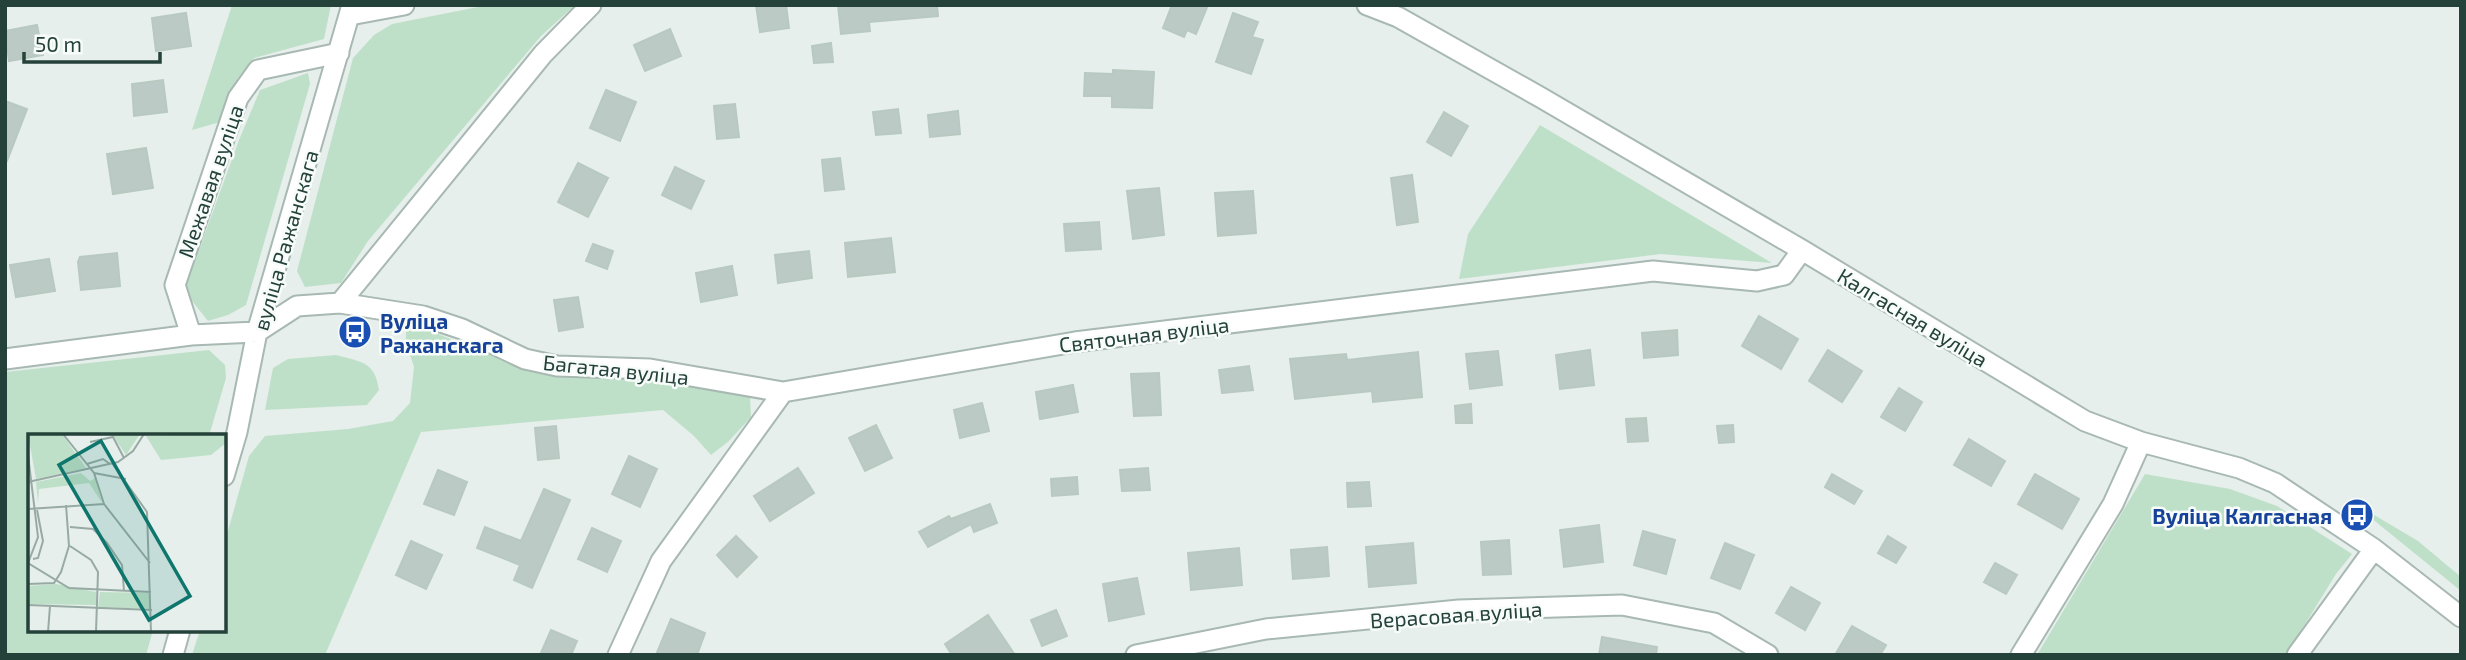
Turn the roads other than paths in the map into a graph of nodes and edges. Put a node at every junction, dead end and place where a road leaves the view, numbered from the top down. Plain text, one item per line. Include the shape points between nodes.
1 (404, 5) edge
2 (591, 5) edge
3 (1367, 5) edge
4 (351, 10) edge
5 (339, 54) junction
6 (1802, 250) junction
7 (340, 303) junction
8 (257, 332) junction
9 (191, 335) junction
10 (5, 359) edge
11 (783, 392) junction
12 (2141, 442) junction
13 (226, 469) edge
14 (2374, 549) junction
15 (2461, 617) edge
16 (179, 632) edge
17 (173, 655) edge
18 (618, 655) edge
19 (1136, 655) edge
20 (1768, 655) edge
21 (2021, 655) edge
22 (2297, 655) edge

1 - 4 street
2 - 7 street via 543,54
3 - 6 street, Калгасная вуліца via 1398,17
4 - 5 street, вуліца Ражанскага
5 - 8 street, вуліца Ражанскага
5 - 9 street, Межавая вуліца via 258,71 238,98 175,285
6 - 11 street, Святочная вуліца via 1784,275 1756,281 1653,271 1075,342
6 - 12 street, Калгасная вуліца via 2085,421
7 - 8 street, Багатая вуліца via 297,306
7 - 11 street, Багатая вуліца via 423,316 525,359 557,366 650,369
8 - 9 street
8 - 13 street, вуліца Ражанскага
9 - 10 street
11 - 18 street via 661,561
12 - 14 street, Калгасная вуліца via 2239,468 2274,483
12 - 21 street via 2113,504
14 - 15 street, Калгасная вуліца
14 - 22 street
16 - 17 street
19 - 20 street, Верасовая вуліца via 1266,629 1460,610 1622,605 1714,623

